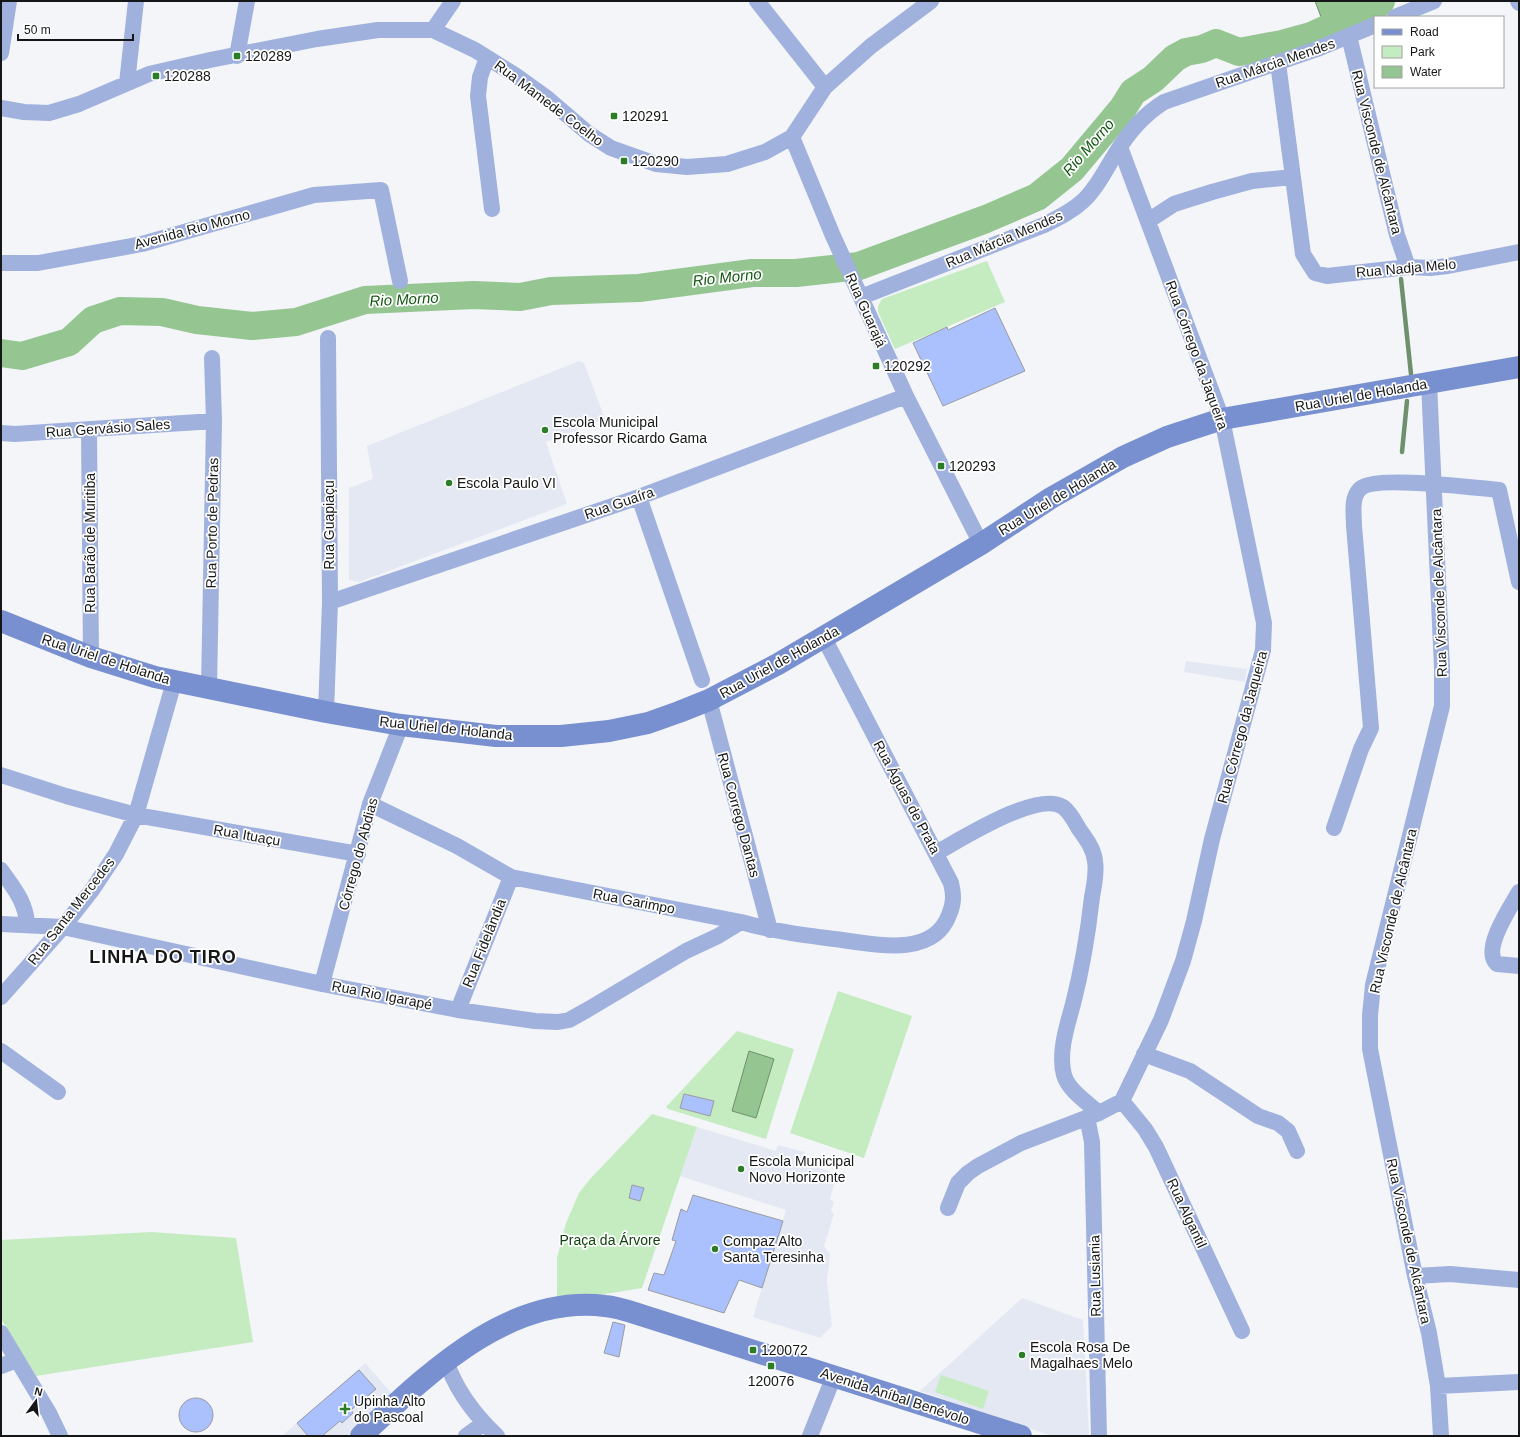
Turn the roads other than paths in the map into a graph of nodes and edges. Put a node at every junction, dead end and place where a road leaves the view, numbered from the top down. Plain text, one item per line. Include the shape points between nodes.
1 (9, 1) edge
2 (136, 1) edge
3 (247, 1) edge
4 (453, 1) edge
5 (757, 1) edge
6 (931, 1) edge
7 (1434, 1) edge
8 (1397, 16) edge
9 (1374, 25) edge
10 (433, 30) junction
11 (1349, 36) junction
12 (1, 53) edge
13 (237, 56) junction
14 (487, 58) junction
15 (1278, 63) junction
16 (127, 83) junction
17 (825, 87) junction
18 (1, 108) edge
19 (792, 137) junction
20 (1120, 147) junction
21 (1293, 177) junction
22 (492, 209) dead end
23 (1148, 221) junction
24 (1519, 252) edge
25 (1, 263) edge
26 (1408, 267) junction
27 (400, 281) dead end
28 (861, 298) junction
29 (328, 338) dead end
30 (212, 358) dead end
31 (1519, 367) edge
32 (1429, 383) junction
33 (906, 396) junction
34 (1222, 418) junction
35 (214, 421) junction
36 (89, 429) junction
37 (1, 433) edge
38 (1434, 483) junction
39 (639, 497) junction
40 (981, 544) junction
41 (1519, 582) edge
42 (330, 602) junction
43 (1, 621) edge
44 (824, 638) junction
45 (91, 657) junction
46 (702, 680) dead end
47 (174, 682) junction
48 (209, 688) junction
49 (709, 700) junction
50 (326, 712) junction
51 (401, 725) junction
52 (1, 774) edge
53 (370, 804) junction
54 (136, 815) junction
55 (1334, 828) dead end
56 (936, 853) junction
57 (358, 854) junction
58 (1, 870) edge
59 (511, 877) junction
60 (1519, 892) edge
61 (741, 922) junction
62 (1, 924) edge
63 (27, 924) junction
64 (63, 927) junction
65 (770, 930) junction
66 (913, 944) joint
67 (1519, 966) edge
68 (322, 984) junction
69 (1, 997) edge
70 (458, 1010) junction
71 (1, 1051) edge
72 (1144, 1054) junction
73 (58, 1092) dead end
74 (1122, 1101) junction
75 (1093, 1115) junction
76 (1297, 1151) dead end
77 (948, 1208) dead end
78 (1415, 1276) junction
79 (1519, 1280) edge
80 (1242, 1331) dead end
81 (1, 1333) edge
82 (17, 1360) junction
83 (446, 1360) junction
84 (1, 1366) edge
85 (834, 1376) junction
86 (1519, 1382) edge
87 (1438, 1386) junction
88 (484, 1423) junction
89 (60, 1436) edge
90 (361, 1436) edge
91 (466, 1436) edge
92 (497, 1436) edge
93 (810, 1436) edge
94 (1022, 1436) edge
95 (1099, 1436) edge
96 (1441, 1436) edge

1 - 12 street
2 - 16 street
3 - 13 street
4 - 10 street
5 - 17 street
6 - 17 street, Rua Mamede Coelho via 871,46
7 - 8 street
9 - 11 street, Rua Márcia Mendes
10 - 13 street, Rua Mamede Coelho via 378,30 317,38
10 - 14 street, Rua Mamede Coelho
11 - 15 street, Rua Márcia Mendes
11 - 26 street, Rua Visconde de Alcântara via 1397,235
13 - 16 street, Rua Mamede Coelho via 168,69
14 - 19 street, Rua Mamede Coelho via 547,98 610,148 656,164 687,167 727,164 765,152
14 - 22 street via 480,77 478,96
15 - 20 street, Rua Márcia Mendes via 1164,102 1151,110
15 - 21 street
16 - 18 street, Rua Mamede Coelho via 79,104 50,113
17 - 19 street, Rua Mamede Coelho
19 - 28 street, Rua Guarajá
20 - 23 street, Rua Córrego da Jaqueira
20 - 28 street, Rua Márcia Mendes via 1084,200 1067,214
21 - 23 street via 1252,181 1212,192 1174,204
21 - 26 street, Rua Nadja Melo via 1303,254 1315,273 1327,276
23 - 34 street, Rua Córrego da Jaqueira
24 - 26 street, Rua Nadja Melo via 1448,266
25 - 27 street, Avenida Rio Morno via 38,263 142,244 314,195 381,190
28 - 33 street, Rua Guarajá
29 - 42 street, Rua Guapiaçu
30 - 35 street, Rua Porto de Pedras
31 - 32 main road, Rua Uriel de Holanda
32 - 34 main road, Rua Uriel de Holanda
32 - 38 street, Rua Visconde de Alcântara
33 - 39 street, Rua Guaíra
33 - 40 street, Rua Guarajá via 930,460
34 - 40 main road, Rua Uriel de Holanda via 1167,437 1123,457 1051,498
34 - 72 street, Rua Córrego da Jaqueira via 1264,623 1264,650 1216,825 1183,960 1161,1020
35 - 36 street, Rua Gervásio Sales
35 - 48 street, Rua Porto de Pedras
36 - 37 street, Rua Gervásio Sales
36 - 45 street, Rua Barão de Muritiba
38 - 41 street via 1499,490
38 - 55 street via 1370,483 1359,489 1353,502 1371,728
38 - 78 street, Rua Visconde de Alcântara via 1442,706 1373,985 1370,1015 1370,1049
39 - 42 street, Rua Guaíra
39 - 46 street
40 - 44 main road, Rua Uriel de Holanda
42 - 50 street, Rua Guapiaçu
43 - 45 main road, Rua Uriel de Holanda
44 - 49 main road, Rua Uriel de Holanda
44 - 56 street, Rua Águas de Prata
45 - 47 main road, Rua Uriel de Holanda
47 - 48 main road, Rua Uriel de Holanda
47 - 54 street, Rua Santa Mercedes
48 - 50 main road, Rua Uriel de Holanda
49 - 51 main road, Rua Uriel de Holanda via 648,723 610,731 561,736 496,736
49 - 65 street, Rua Corrego Dantas
50 - 51 main road, Rua Uriel de Holanda
51 - 53 street, Córrego do Abdias
52 - 54 street, Rua Ituaçu via 66,796
53 - 57 street, Córrego do Abdias
53 - 59 street, Rua Garimpo via 457,846
54 - 57 street, Rua Ituaçu
54 - 64 street, Rua Santa Mercedes via 116,854
56 - 66 street, Rua Águas de Prata via 951,883 953,904 946,923 938,933 928,940
56 - 75 street via 997,819 1045,803 1063,807 1089,844 1096,862 1089,922 1062,1056 1064,1076
57 - 68 street, Córrego do Abdias
58 - 63 street via 24,903
59 - 61 street, Rua Garimpo
59 - 70 street, Rua Fidelândia
60 - 67 street via 1496,935 1492,950 1497,964
61 - 65 street, Rua Garimpo
61 - 70 street, Rua Rio Igarapé via 569,1020 535,1021
62 - 63 street, Rua Rio Igarapé
63 - 64 street, Rua Rio Igarapé
64 - 68 street, Rua Rio Igarapé
64 - 69 street, Rua Santa Mercedes
65 - 66 street, Rua Garimpo via 895,946
68 - 70 street, Rua Rio Igarapé
71 - 73 street
72 - 74 street, Rua Córrego da Jaqueira
72 - 76 street via 1190,1072 1258,1116 1278,1123 1288,1131
74 - 75 street
74 - 80 street, Rua Algantil via 1156,1147
75 - 77 street via 1021,1143 968,1172 958,1183
75 - 95 street, Rua Lusiania
78 - 79 street via 1450,1274
78 - 87 street, Rua Visconde de Alcântara via 1429,1333
81 - 82 street
82 - 84 street
82 - 89 street
83 - 85 main road, Avenida Aníbal Benévolo via 480,1337 512,1321 553,1308 606,1306
83 - 88 street via 452,1379
83 - 90 main road, Avenida Aníbal Benévolo
85 - 93 street
85 - 94 main road, Avenida Aníbal Benévolo
86 - 87 street
87 - 96 street, Rua Visconde de Alcântara
88 - 91 street
88 - 92 street

